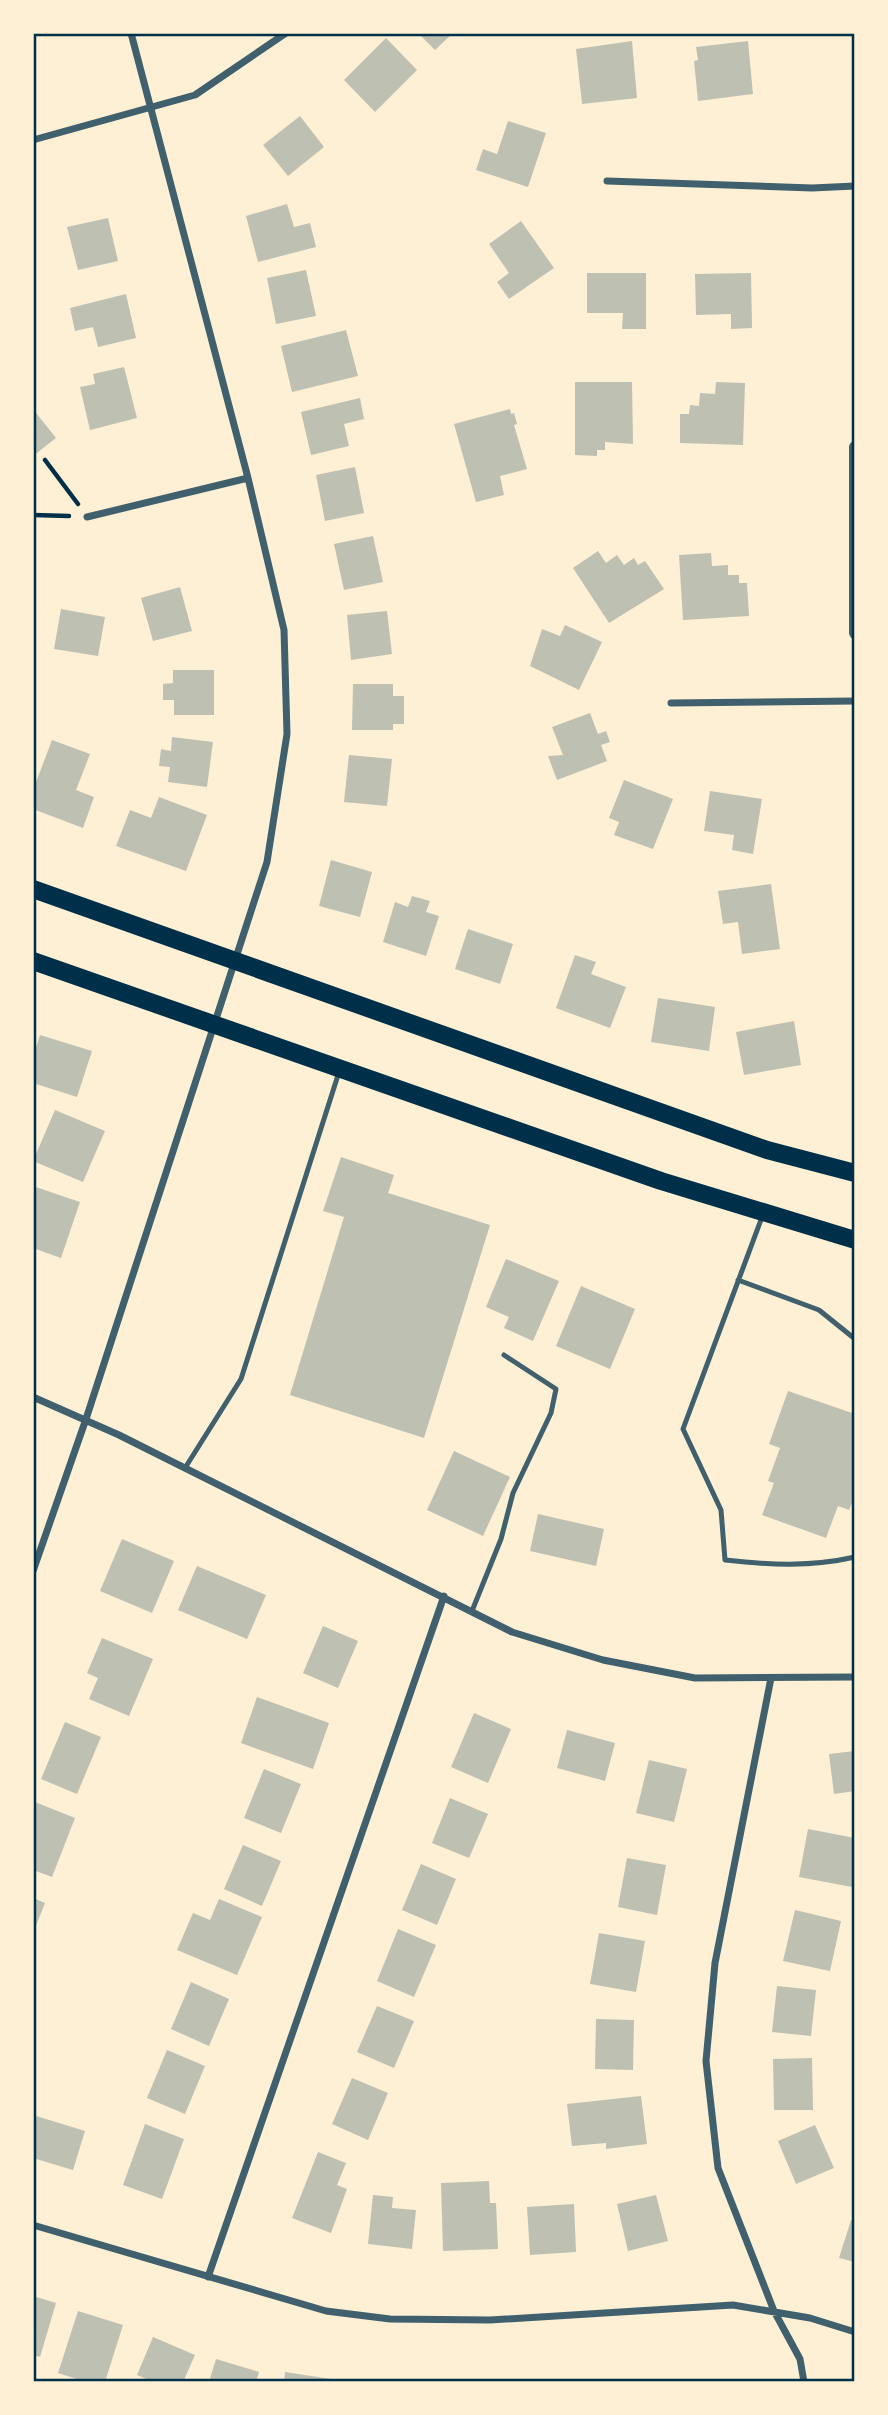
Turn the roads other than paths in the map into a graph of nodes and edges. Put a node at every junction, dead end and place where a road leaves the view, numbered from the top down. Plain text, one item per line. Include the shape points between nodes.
1 (131, 33) edge
2 (286, 33) edge
3 (152, 109) junction
4 (33, 140) edge
5 (607, 181) dead end
6 (855, 186) edge
7 (855, 447) edge
8 (248, 478) junction
9 (88, 517) road end
10 (855, 633) edge
11 (855, 701) edge
12 (671, 703) dead end
13 (33, 888) edge
14 (234, 959) junction
15 (33, 961) edge
16 (213, 1023) junction
17 (341, 1068) junction
18 (855, 1173) edge
19 (763, 1214) junction
20 (855, 1240) edge
21 (738, 1280) junction
22 (855, 1339) edge
23 (504, 1355) dead end
24 (33, 1397) edge
25 (86, 1419) junction
26 (185, 1468) junction
27 (855, 1557) edge
28 (33, 1571) edge
29 (444, 1597) junction
30 (472, 1611) junction
31 (855, 1677) edge
32 (771, 1678) junction
33 (33, 2225) edge
34 (208, 2277) junction
35 (774, 2311) junction
36 (855, 2332) edge
37 (804, 2382) edge

1 - 3 street
2 - 3 street via 195,95
3 - 4 street
3 - 8 street
5 - 6 street
7 - 10 street
8 - 9 street
8 - 14 street via 284,630 287,734 267,862
11 - 12 street
13 - 14 main road
14 - 16 street
14 - 18 main road via 767,1150
15 - 16 main road
16 - 17 main road
16 - 25 street
17 - 19 main road
17 - 26 lane via 241,1379
19 - 20 main road
19 - 21 lane
21 - 22 lane via 819,1310
21 - 27 lane via 682,1429 721,1510 725,1560 772,1566
23 - 30 lane via 556,1389 551,1413 513,1493 501,1539
24 - 25 street
25 - 26 street
25 - 28 street
26 - 29 street
29 - 30 street
29 - 34 street
30 - 32 street via 512,1632 603,1660 695,1678
31 - 32 street
32 - 35 street via 715,1963 706,2061 718,2168
33 - 34 street
34 - 35 street via 326,2311 390,2319 490,2320 733,2305
35 - 36 street
35 - 37 street via 800,2359

